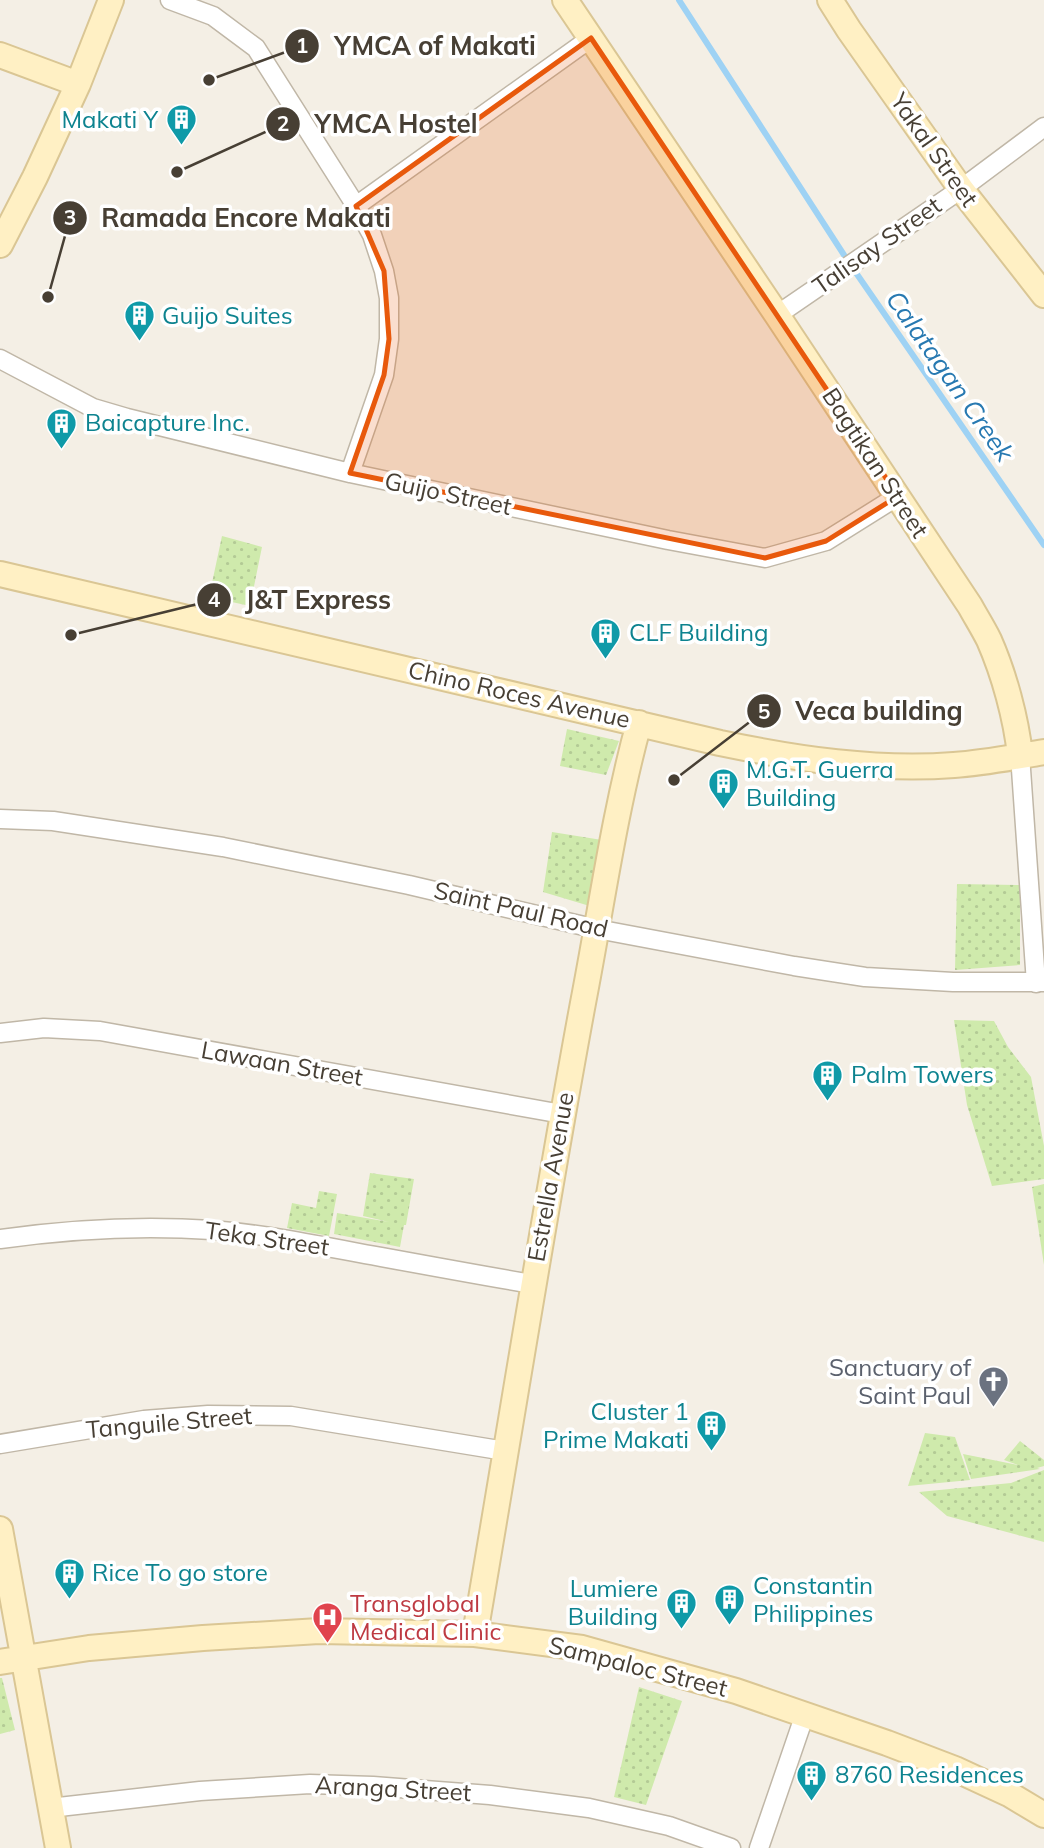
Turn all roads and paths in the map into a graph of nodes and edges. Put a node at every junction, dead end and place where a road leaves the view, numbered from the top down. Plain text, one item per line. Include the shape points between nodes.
1 (111, 0) edge
2 (170, 0) edge
3 (565, 0) edge
4 (830, 0) edge
5 (590, 38) junction
6 (0, 55) edge
7 (78, 84) junction
8 (1044, 127) edge
9 (961, 188) junction
10 (356, 206) junction
11 (0, 245) edge
12 (1044, 295) edge
13 (777, 315) junction
14 (0, 359) edge
15 (350, 473) junction
16 (898, 496) junction
17 (0, 574) edge
18 (639, 723) junction
19 (1032, 753) edge
20 (0, 820) edge
21 (597, 929) junction
22 (1040, 983) edge
23 (0, 1033) edge
24 (562, 1114) junction
25 (0, 1239) edge
26 (532, 1284) junction
27 (0, 1444) edge
28 (505, 1451) junction
29 (0, 1529) edge
30 (475, 1634) junction
31 (11, 1660) edge
32 (805, 1714) junction
33 (50, 1808) junction
34 (1044, 1815) edge
35 (58, 1848) edge
36 (731, 1848) edge
37 (759, 1848) edge

1 - 7 street
2 - 10 street via 214,16 256,48
3 - 5 street, Bagtikan Street
4 - 9 street, Yakal Street
5 - 10 street
5 - 13 street, Bagtikan Street
6 - 7 street
7 - 11 street
8 - 9 street, Talisay Street
9 - 12 street, Yakal Street
9 - 13 street, Talisay Street
10 - 15 street via 384,271 389,339 384,375
13 - 16 street, Bagtikan Street
14 - 15 street, Guijo Street via 93,408
15 - 16 street, Guijo Street via 765,558 827,541
16 - 19 street, Bagtikan Street via 989,639 1011,709
17 - 18 street, Chino Roces Avenue
18 - 19 street, Chino Roces Avenue via 773,754 847,763 954,765
18 - 21 street, Estrella Avenue
19 - 22 street, Bagtikan Street
20 - 21 street, Saint Paul Road via 52,821 223,847
21 - 22 street, Saint Paul Road via 865,977
21 - 24 street, Estrella Avenue
23 - 24 street, Lawaan Street via 44,1028 100,1031
24 - 26 street, Estrella Avenue
25 - 26 street, Teka Street via 101,1228 214,1230
26 - 28 street, Estrella Avenue
27 - 28 street, Tanguile Street via 144,1420 291,1416
28 - 30 street, Estrella Avenue
29 - 31 street
30 - 31 street, Sampaloc Street via 319,1631 89,1648
30 - 32 street, Sampaloc Street via 582,1648
31 - 33 street
32 - 34 street, Sampaloc Street via 955,1769
32 - 37 street
33 - 35 street
33 - 36 street, Aranga Street via 200,1791 310,1784 386,1786 589,1808 669,1826

